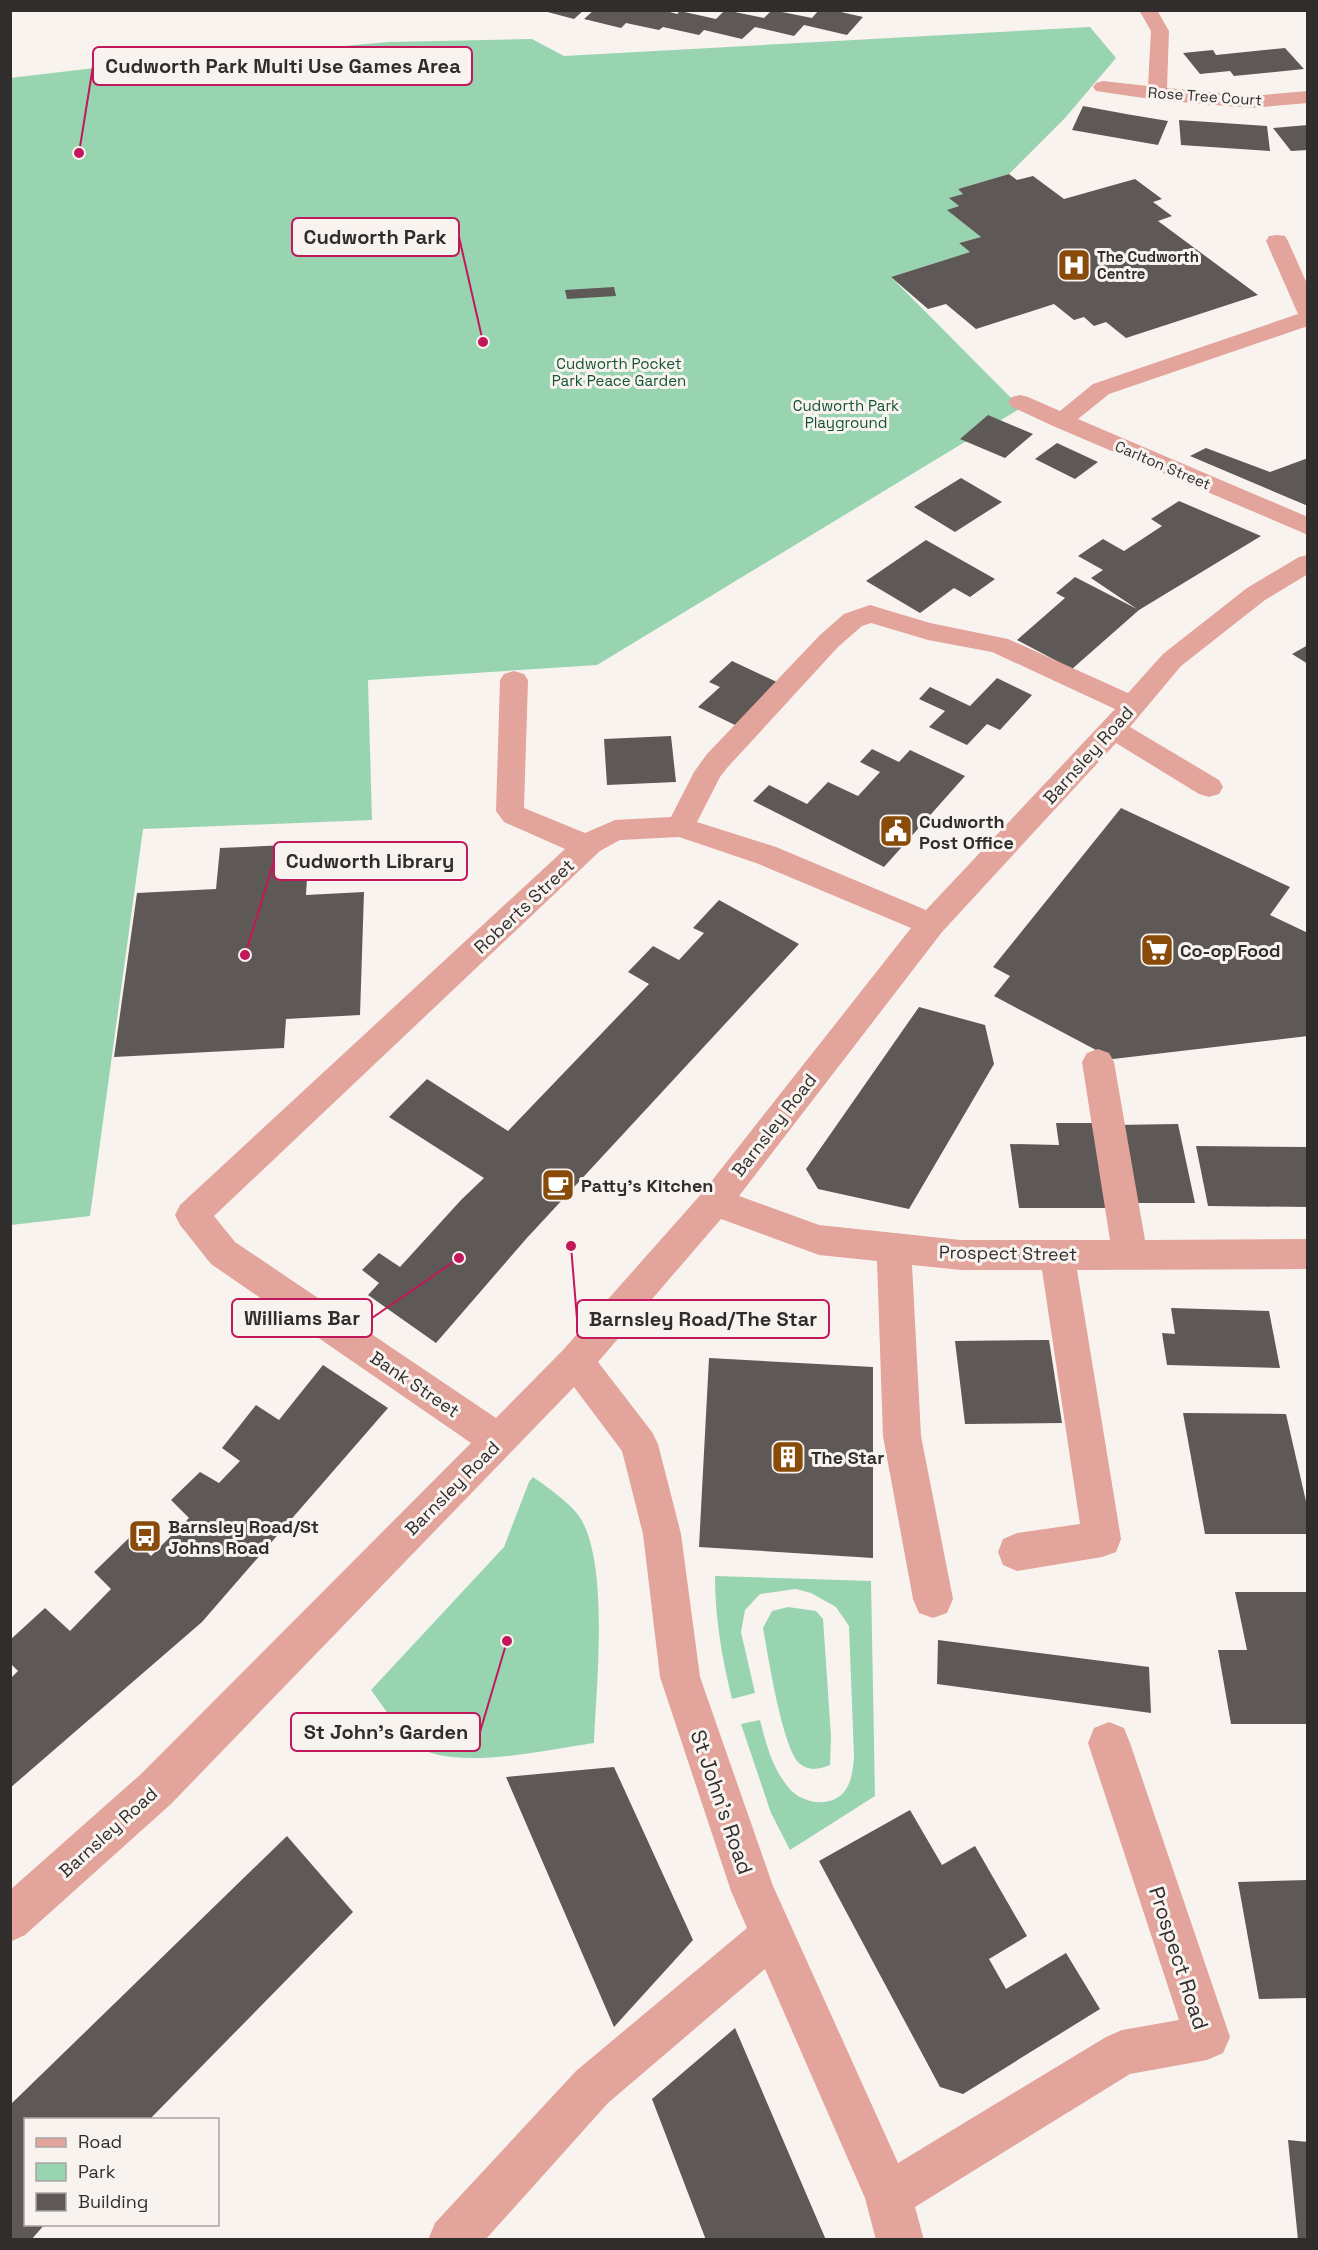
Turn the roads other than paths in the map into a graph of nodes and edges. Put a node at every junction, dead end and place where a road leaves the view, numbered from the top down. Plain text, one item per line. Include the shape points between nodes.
1 (1148, 10) edge
2 (1103, 87) dead end
3 (1157, 94) junction
4 (1308, 97) edge
5 (1277, 242) dead end
6 (1308, 313) edge
7 (1308, 318) edge
8 (1020, 402) dead end
9 (1061, 421) junction
10 (1308, 526) edge
11 (1308, 563) edge
12 (514, 680) dead end
13 (1122, 718) junction
14 (1209, 787) dead end
15 (680, 827) junction
16 (581, 853) junction
17 (931, 924) junction
18 (1098, 1062) dead end
19 (715, 1202) junction
20 (192, 1215) joint
21 (894, 1248) junction
22 (1130, 1254) junction
23 (1308, 1254) edge
24 (1057, 1255) junction
25 (576, 1361) junction
26 (499, 1441) junction
27 (1017, 1552) dead end
28 (933, 1599) dead end
29 (1109, 1743) dead end
30 (10, 1920) edge
31 (772, 1935) junction
32 (888, 2196) junction
33 (452, 2240) edge
34 (900, 2240) edge

1 - 3 street via 1160,31
2 - 3 street, Rose Tree Court
3 - 4 street, Rose Tree Court via 1251,102
5 - 6 street
7 - 9 street via 1101,389
8 - 9 street, Carlton Street
9 - 10 street, Carlton Street
11 - 13 street, Barnsley Road via 1256,594 1172,660
12 - 16 street via 510,811 577,841
13 - 14 street
13 - 15 street via 999,645 870,614 861,616 829,641 708,772
13 - 17 street, Barnsley Road
15 - 16 street, Roberts Street via 615,830 590,843
15 - 17 street, Roberts Street via 766,855
16 - 20 street, Roberts Street
17 - 19 street, Barnsley Road
18 - 22 street
19 - 21 street, Prospect Street via 819,1240
19 - 25 street, Barnsley Road
20 - 26 street, Bank Street via 223,1253
21 - 24 street, Prospect Street via 961,1255
21 - 28 street via 902,1436
22 - 23 street, Prospect Street
22 - 24 street, Prospect Street
24 - 27 street via 1102,1539
25 - 26 street, Barnsley Road
25 - 31 street, St John's Road via 639,1444 662,1534 680,1677 753,1891
26 - 30 street, Barnsley Road via 156,1789
29 - 32 street, Prospect Road via 1207,2037 1122,2053
31 - 32 street, St John's Road
31 - 33 street via 592,2087
32 - 34 street, St John's Road

